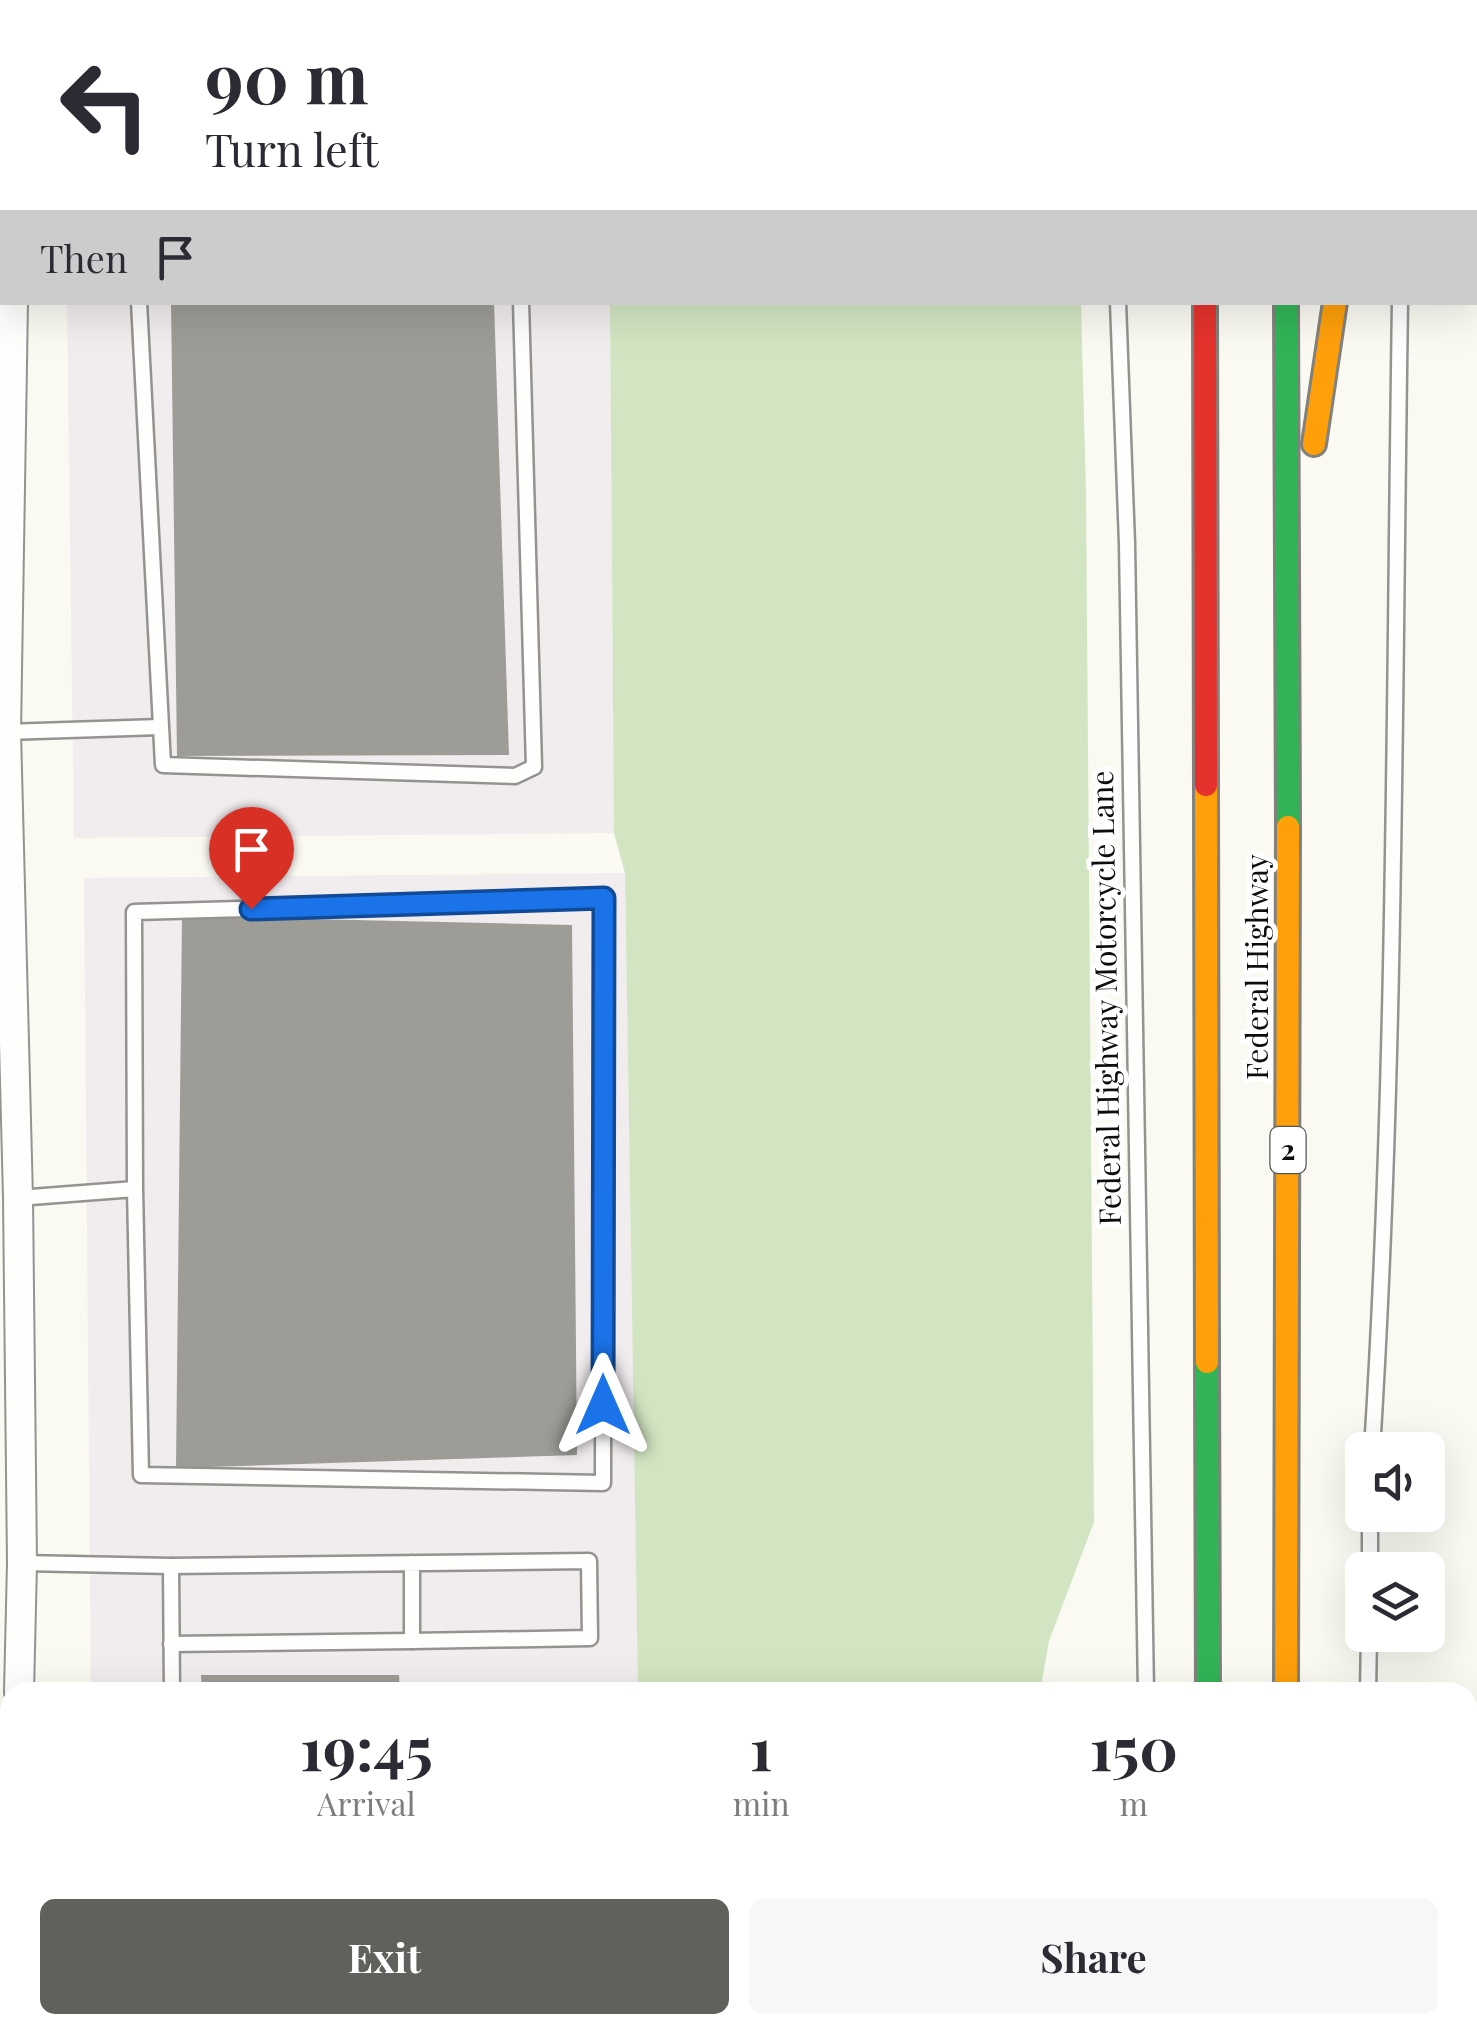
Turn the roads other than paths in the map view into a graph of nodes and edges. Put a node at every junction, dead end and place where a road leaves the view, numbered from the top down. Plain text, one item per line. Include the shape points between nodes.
1 (14, 305) edge
2 (139, 305) edge
3 (520, 305) edge
4 (1118, 305) edge
5 (1205, 305) edge
6 (1286, 305) edge
7 (1335, 305) edge
8 (1400, 305) edge
9 (6, 528) edge
10 (1290, 608) junction
11 (4, 680) edge
12 (160, 726) junction
13 (6, 732) junction
14 (7, 990) edge
15 (136, 1189) junction
16 (18, 1198) junction
17 (1373, 1432) edge
18 (22, 1563) junction
19 (412, 1563) junction
20 (171, 1566) junction
21 (412, 1640) junction
22 (171, 1644) junction
23 (1369, 1652) edge
24 (19, 1682) edge
25 (172, 1682) edge
26 (1146, 1682) edge
27 (1208, 1682) edge
28 (1286, 1682) edge
29 (1368, 1682) edge

1 - 9 street
2 - 12 lane
3 - 12 lane via 534,766 515,776 163,765
4 - 26 lane, Federal Highway Motorcycle Lane
5 - 27 highway, Federal Highway
6 - 10 highway, Federal Highway / 2
7 - 10 highway
8 - 17 lane via 1392,998
9 - 11 street
10 - 28 highway, Federal Highway / 2
11 - 13 street
12 - 13 lane
13 - 14 street
14 - 16 street
15 - 15 lane via 134,912 604,898 603,1483 140,1475
15 - 16 lane
16 - 18 street
18 - 20 lane
18 - 24 street
19 - 20 lane
19 - 21 lane
19 - 21 lane via 589,1561 590,1638
20 - 22 lane
21 - 22 lane
22 - 25 lane
23 - 29 lane

